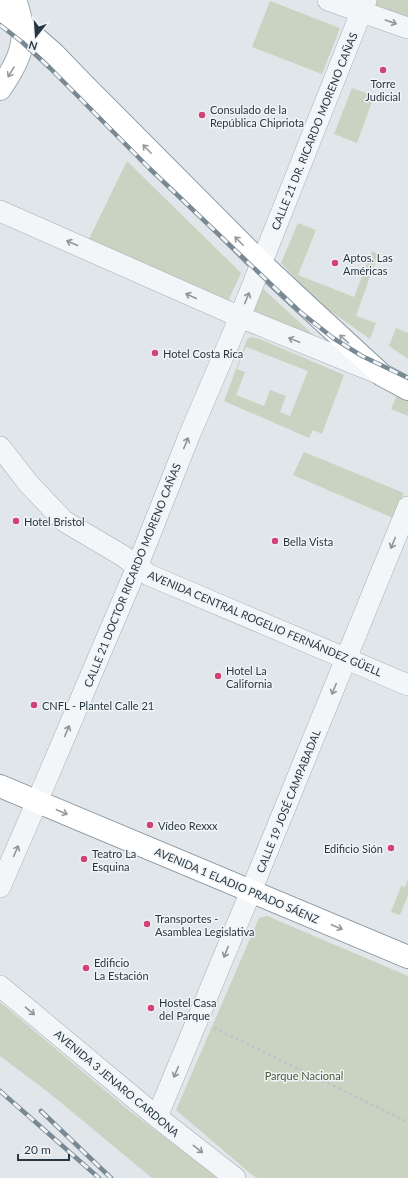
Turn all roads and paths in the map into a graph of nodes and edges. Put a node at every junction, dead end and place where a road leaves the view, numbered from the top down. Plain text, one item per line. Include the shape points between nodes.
1 (15, 0) edge
2 (328, 0) edge
3 (364, 6) edge
4 (0, 10) edge
5 (22, 26) junction
6 (408, 28) edge
7 (0, 89) edge
8 (0, 211) edge
9 (261, 263) junction
10 (240, 317) junction
11 (382, 375) junction
12 (408, 389) edge
13 (0, 447) edge
14 (408, 507) edge
15 (137, 567) junction
16 (346, 659) junction
17 (408, 685) edge
18 (0, 786) edge
19 (37, 802) junction
20 (0, 887) edge
21 (251, 891) junction
22 (408, 957) edge
23 (0, 986) edge
24 (197, 1020) junction
25 (157, 1117) junction
26 (408, 1122) edge
27 (235, 1178) edge

1 - 5 main road
2 - 3 street
3 -> 6 street
3 - 9 street, CALLE 21 DR. RICARDO MORENO CAÑAS
4 - 5 main road
5 -> 7 main road via 22,42 17,61
9 -> 5 main road via 53,53
10 -> 8 street
10 -> 9 street, CALLE 21 DOCTOR RICARDO MORENO CAÑAS
11 -> 9 main road
11 -> 10 street
15 -> 10 street, CALLE 21 DOCTOR RICARDO MORENO CAÑAS
11 - 12 main road
13 - 15 street, AVENIDA CENTRAL ROGELIO FERNÁNDEZ GÜELL via 28,483 64,521
14 -> 16 street, CALLE 19 JOSÉ CAMPABADAL
15 - 16 street, AVENIDA CENTRAL ROGELIO FERNÁNDEZ GÜELL via 149,575
19 -> 15 street, CALLE 21 DOCTOR RICARDO MORENO CAÑAS
16 - 17 street, AVENIDA CENTRAL ROGELIO FERNÁNDEZ GÜELL
16 -> 21 street, CALLE 19 JOSÉ CAMPABADAL
18 - 19 main road, AVENIDA 1 ELADIO PRADO SÁENZ
20 -> 19 street, CALLE 21 DOCTOR RICARDO MORENO CAÑAS
19 -> 21 main road, AVENIDA 1 ELADIO PRADO SÁENZ
21 -> 22 main road, AVENIDA 1 ELADIO PRADO SÁENZ
21 -> 24 street, CALLE 19 JOSÉ CAMPABADAL
23 -> 25 street, AVENIDA 3 JENARO CARDONA
24 -> 25 street, CALLE 19 JOSÉ CAMPABADAL
24 - 26 path
25 -> 27 street, AVENIDA 3 JENARO CARDONA

